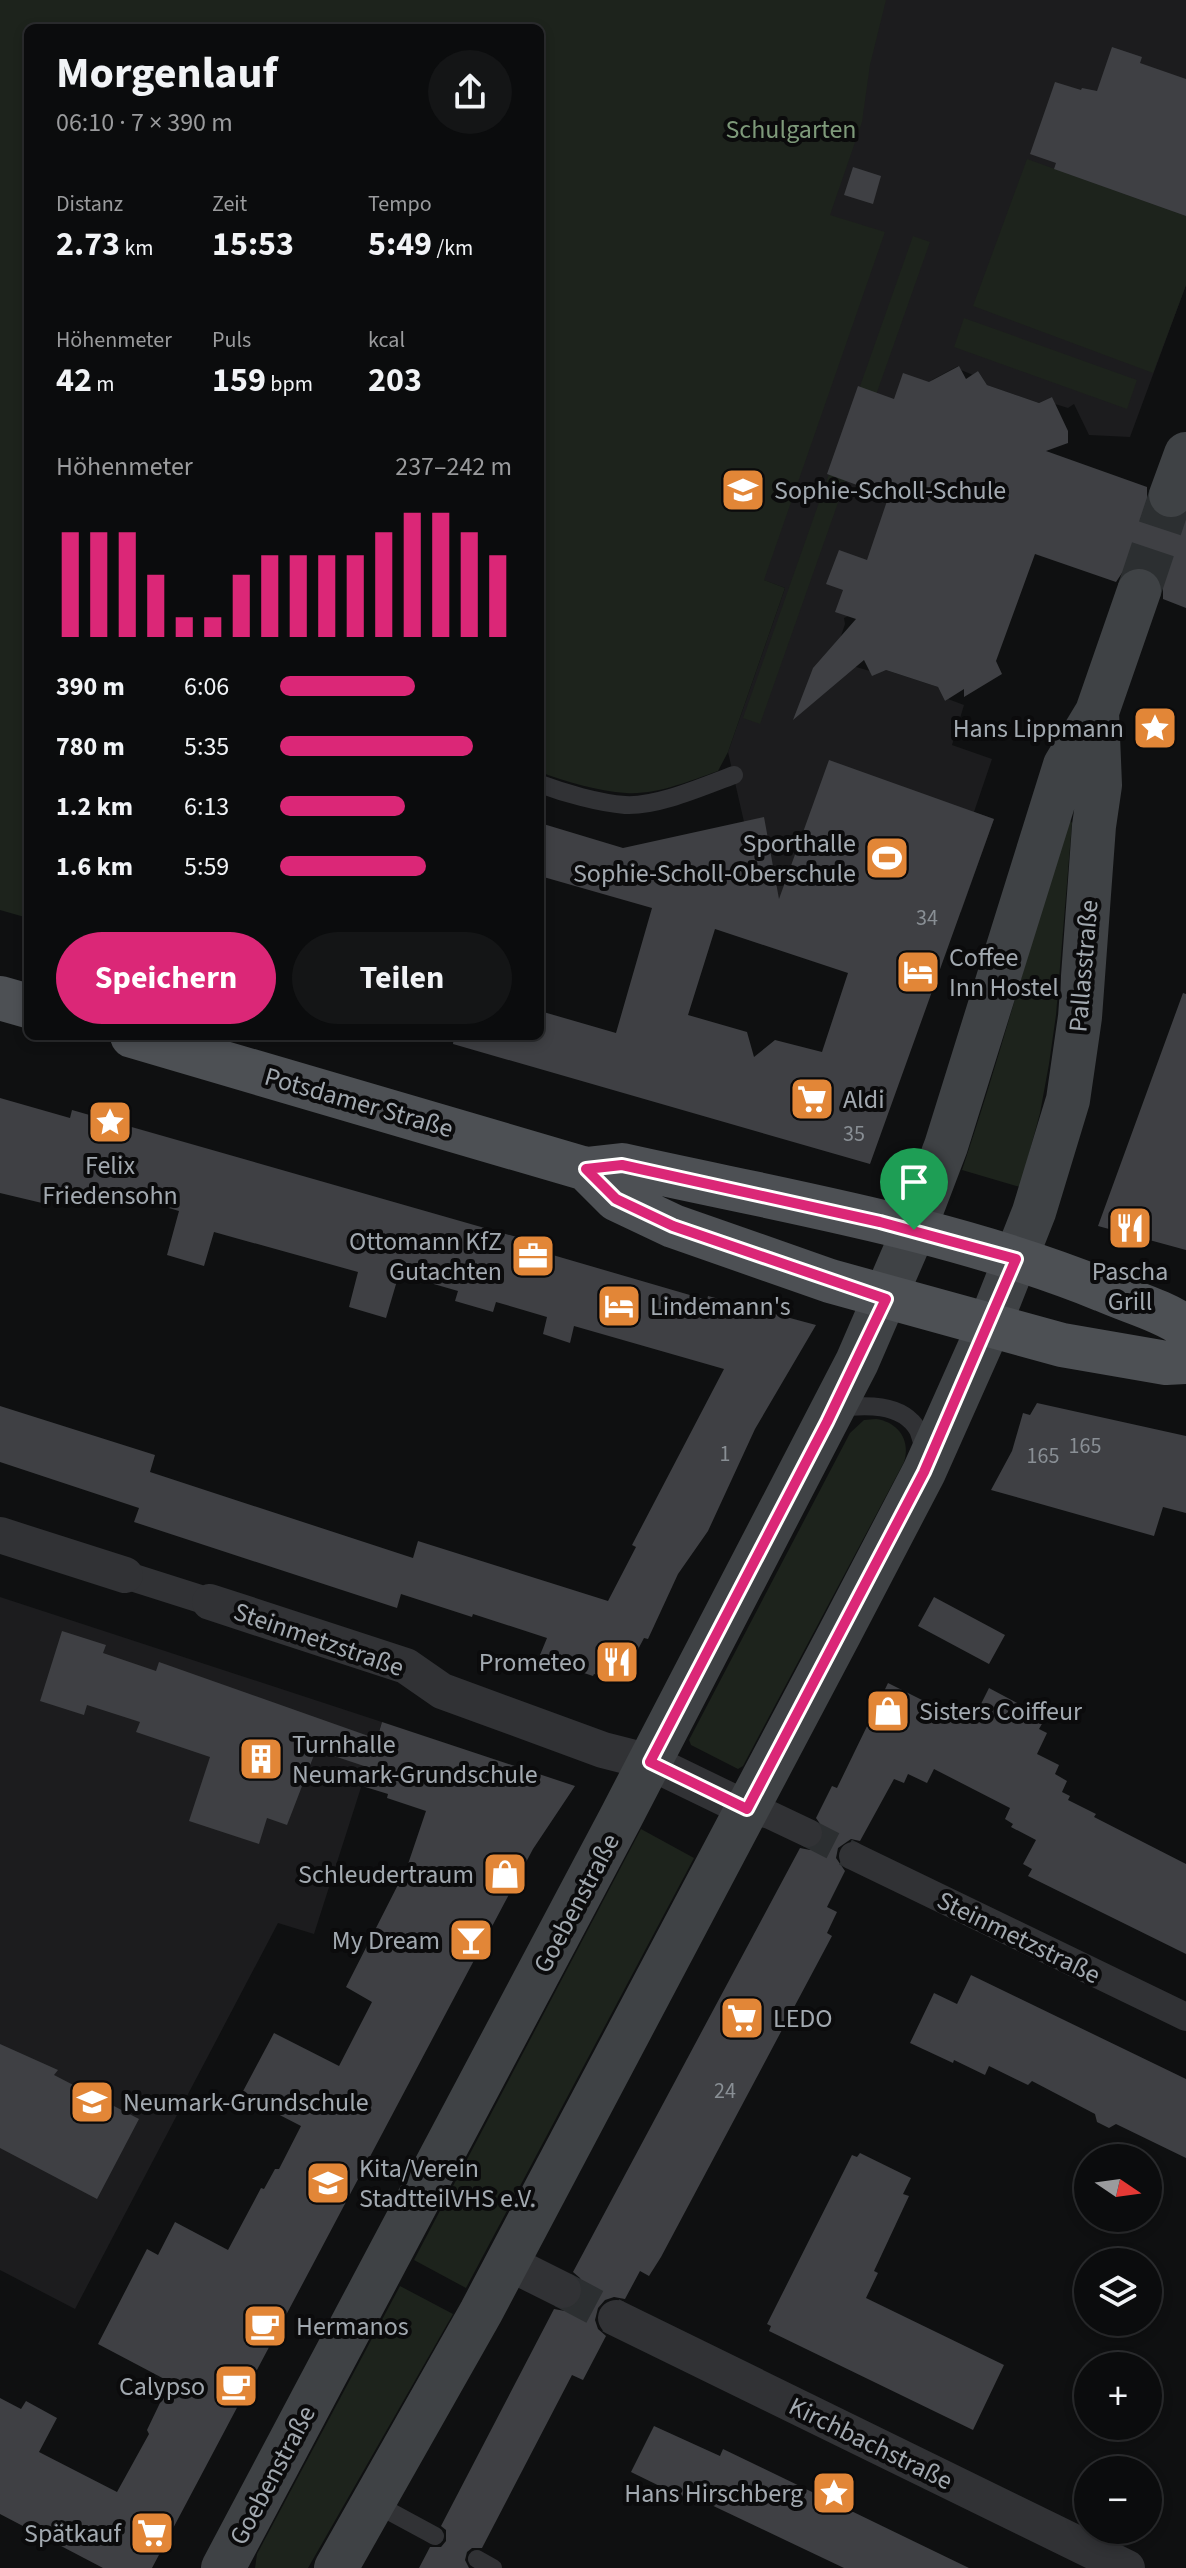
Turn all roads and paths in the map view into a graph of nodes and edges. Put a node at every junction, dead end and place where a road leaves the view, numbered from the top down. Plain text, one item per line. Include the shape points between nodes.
1 (1139, 591) tunnel mouth
2 (1097, 712) junction
3 (734, 775) dead end
4 (544, 785) edge
5 (0, 998) edge
6 (24, 1005) edge
7 (146, 1040) edge
8 (586, 1169) junction
9 (914, 1230) junction
10 (1016, 1259) junction
11 (886, 1299) junction
12 (989, 1326) junction
13 (1186, 1327) edge
14 (1186, 1362) edge
15 (834, 1409) junction
16 (927, 1465) junction
17 (0, 1535) edge
18 (125, 1575) joint
19 (210, 1602) joint
20 (650, 1762) junction
21 (747, 1809) junction
22 (808, 1833) tunnel mouth
23 (853, 1856) tunnel mouth
24 (1186, 2017) edge
25 (507, 2262) junction
26 (563, 2290) tunnel mouth
27 (616, 2318) tunnel mouth
28 (374, 2503) junction
29 (435, 2536) dead end
30 (225, 2567) edge
31 (336, 2568) edge
32 (1127, 2568) edge

1 - 2 main road, Pallasstraße
2 - 9 main road, Pallasstraße via 1065,765 946,1146
2 - 10 main road, Pallasstraße via 1100,785 1075,1058 1054,1151
3 - 4 lane via 680,796 626,805
5 - 6 main road
7 - 8 main road, Potsdamer Straße
8 - 9 main road, Potsdamer Straße via 622,1165
8 - 11 main road, Potsdamer Straße via 616,1199 673,1226
9 - 10 main road, Potsdamer Straße
9 - 11 main road, Goebenstraße
10 - 12 main road
10 - 13 main road, Potsdamer Straße
11 - 12 main road, Potsdamer Straße
11 - 15 main road, Goebenstraße
12 - 14 main road, Potsdamer Straße via 1062,1345
12 - 16 main road
15 - 16 lane via 877,1406 902,1415 919,1432
15 - 20 main road, Goebenstraße
16 - 21 main road
17 - 18 street, Steinmetzstraße
18 - 19 street, Steinmetzstraße
19 - 20 street, Steinmetzstraße via 406,1666 442,1691
20 - 21 street, Steinmetzstraße
20 - 30 main road, Goebenstraße
21 - 22 street, Steinmetzstraße
21 - 25 main road
23 - 24 street, Steinmetzstraße
25 - 26 street
25 - 28 main road
27 - 32 street, Kirchbachstraße
28 - 29 lane
28 - 31 main road

